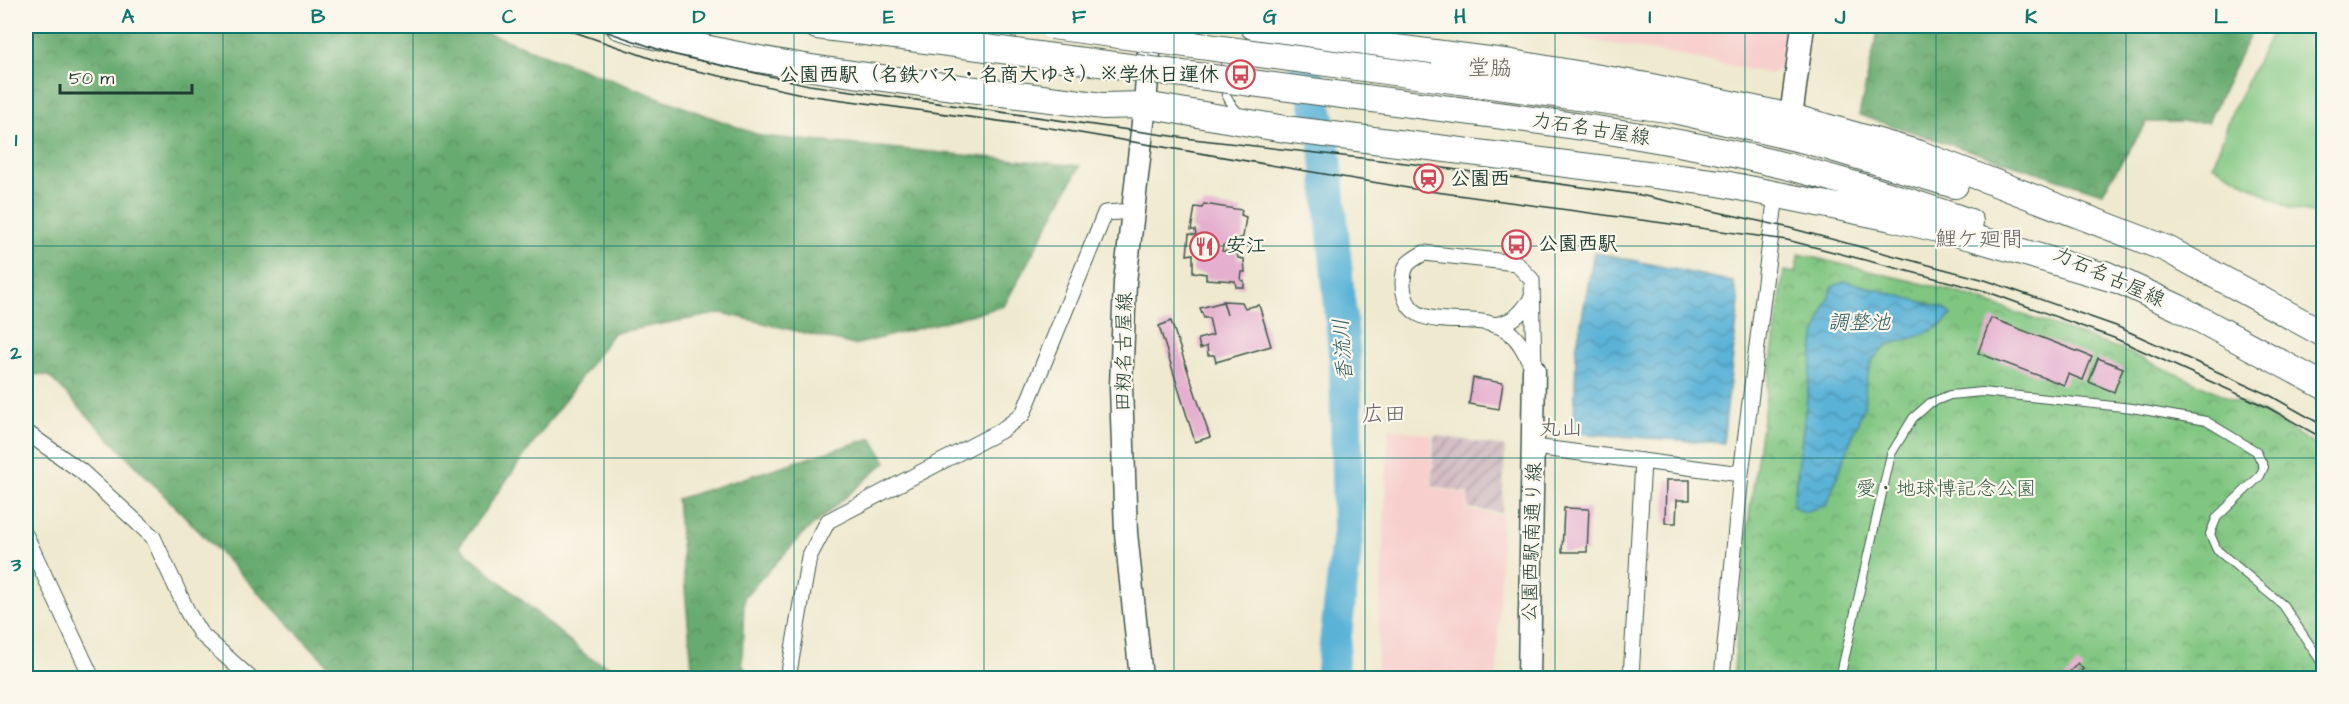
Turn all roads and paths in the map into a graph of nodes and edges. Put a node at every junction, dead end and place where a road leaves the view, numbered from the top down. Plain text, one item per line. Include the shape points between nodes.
1 (619, 26) edge
2 (817, 26) edge
3 (1052, 26) edge
4 (1151, 26) edge
5 (1803, 26) edge
6 (1259, 28) edge
7 (1332, 35) edge
8 (1235, 45) dead end
9 (1145, 105) junction
10 (1791, 117) junction
11 (1248, 121) junction
12 (1776, 194) junction
13 (1134, 211) junction
14 (2121, 281) junction
15 (1531, 299) junction
16 (1493, 325) junction
17 (2324, 334) edge
18 (2324, 345) edge
19 (1534, 370) junction
20 (2324, 386) edge
21 (26, 432) edge
22 (1535, 447) junction
23 (1643, 461) junction
24 (1741, 474) junction
25 (26, 536) edge
26 (2324, 666) edge
27 (92, 678) edge
28 (250, 678) edge
29 (788, 678) edge
30 (1141, 678) edge
31 (1529, 678) edge
32 (1631, 678) edge
33 (1722, 678) edge
34 (1840, 678) edge

1 - 9 main road via 802,67 1102,106
2 - 14 main road, 力石名古屋線, bridge via 1643,136 1756,159 1934,209
3 - 18 main road, 力石名古屋線, bridge via 1674,110 1809,141 2049,218 2219,291
4 - 9 main road, 田籾名古屋線
5 - 10 main road
6 - 7 main road
7 - 10 main road via 1647,86
8 - 11 lane via 1222,73 1224,92 1232,107
9 - 11 main road
9 - 13 main road, 田籾名古屋線
10 - 17 main road via 1920,154 2167,249
11 - 12 main road via 1719,183
12 - 14 main road via 1971,237
12 - 24 street
13 - 29 street via 1105,213 1023,414 1002,430 828,520 809,557
13 - 30 main road, 田籾名古屋線 via 1125,282 1121,387 1128,555
14 - 20 main road, 力石名古屋線
15 - 16 street via 1510,322
15 - 16 street via 1532,280 1516,263 1424,253 1403,270 1407,307 1418,315
15 - 19 street
16 - 19 street via 1508,331
19 - 22 main road, 公園西駅南通り線
21 - 28 street via 81,471 153,537 200,633
22 - 23 street
22 - 31 main road, 公園西駅南通り線
23 - 24 street
23 - 32 street
24 - 33 street
25 - 27 street
26 - 34 lane via 2283,605 2217,550 2210,534 2217,517 2260,476 2264,467 2256,452 2206,421 2132,408 1966,392 1930,403 1913,418 1891,454

